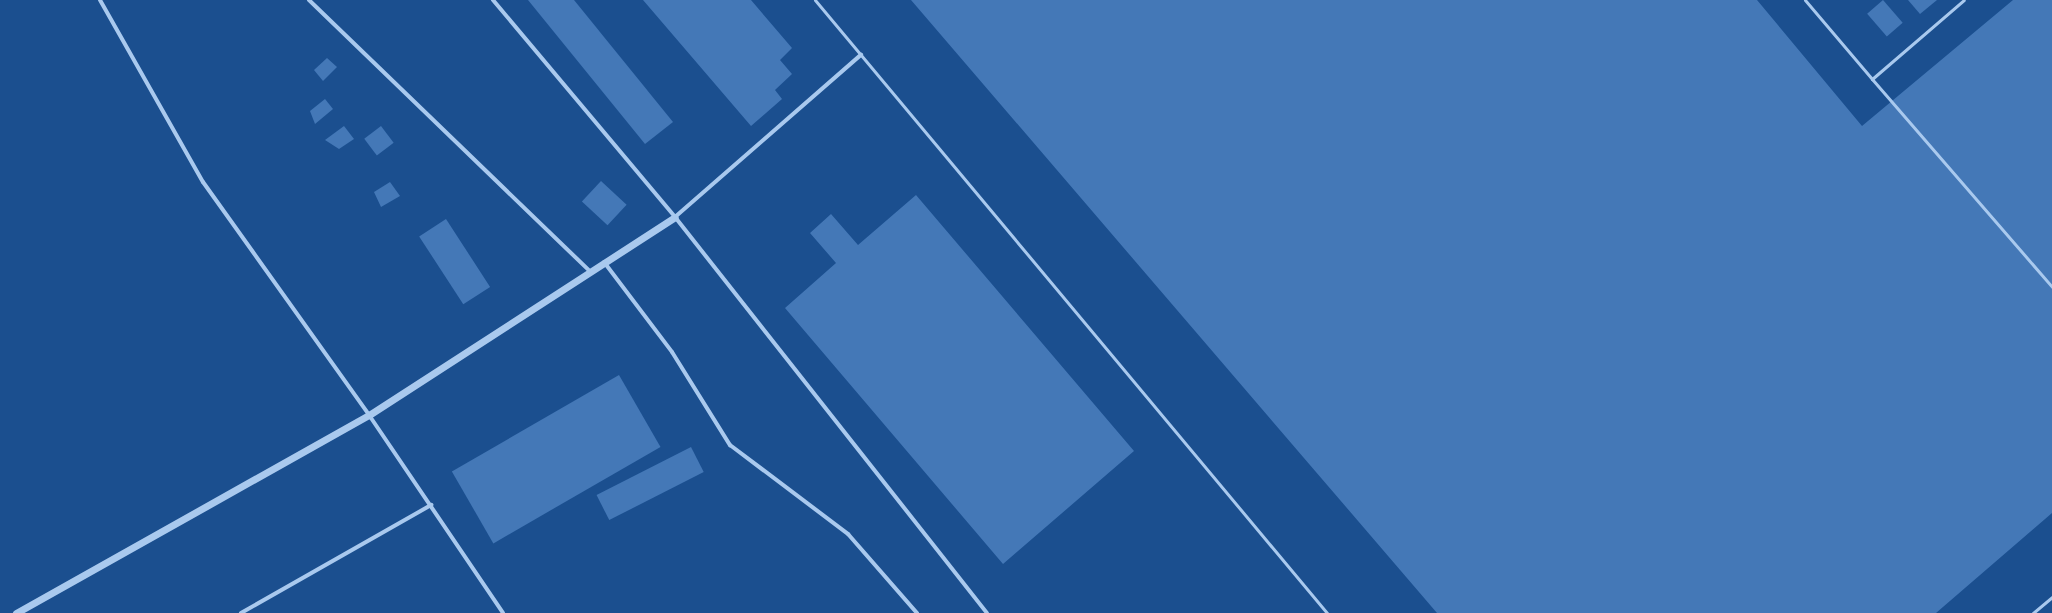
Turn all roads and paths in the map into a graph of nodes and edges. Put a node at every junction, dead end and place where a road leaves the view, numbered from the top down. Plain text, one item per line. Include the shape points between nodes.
1 (100, 0) edge
2 (309, 0) edge
3 (493, 0) edge
4 (815, 0) edge
5 (1805, 0) edge
6 (1964, 0) edge
7 (861, 54) junction
8 (1872, 79) junction
9 (675, 217) junction
10 (604, 262) junction
11 (590, 271) junction
12 (2052, 287) edge
13 (369, 414) junction
14 (431, 505) junction
15 (2052, 597) edge
16 (16, 613) edge
17 (241, 613) edge
18 (503, 613) edge
19 (917, 613) edge
20 (987, 613) edge
21 (1327, 613) edge
22 (2033, 613) edge

1 - 13 street via 203,182
2 - 11 street
3 - 9 street
4 - 7 lane
5 - 8 lane
6 - 8 lane
7 - 9 street
7 - 21 lane
8 - 12 lane
9 - 10 street
9 - 20 street
10 - 11 street
10 - 19 street via 672,352 730,446 848,534
11 - 13 street
13 - 14 street
13 - 16 street
14 - 17 street
14 - 18 street
15 - 22 lane

